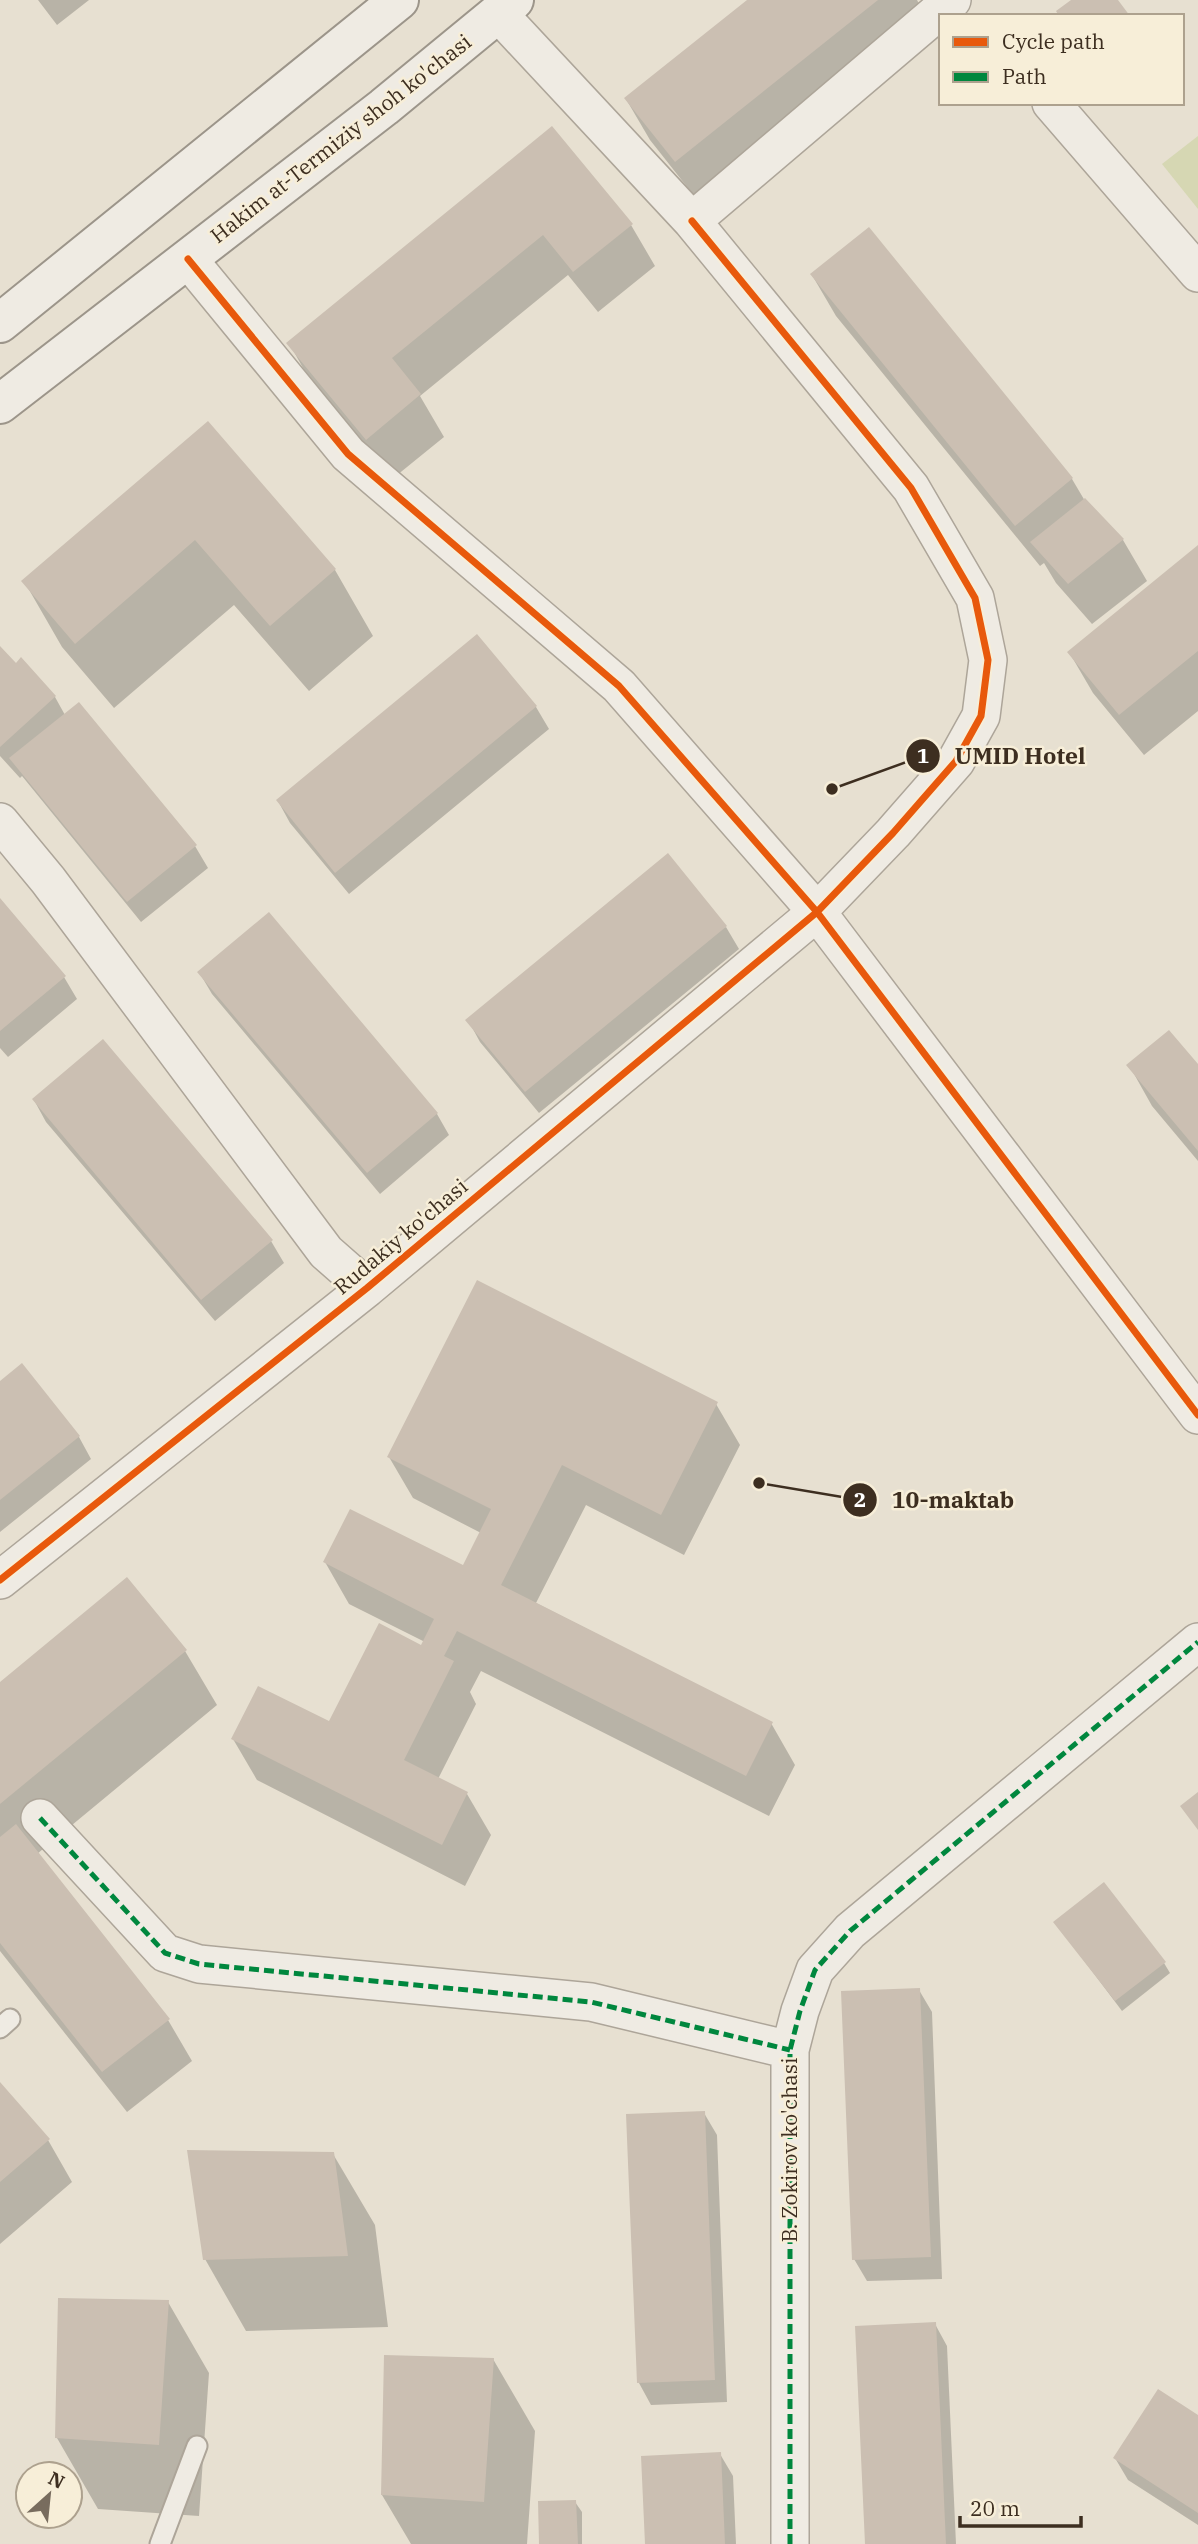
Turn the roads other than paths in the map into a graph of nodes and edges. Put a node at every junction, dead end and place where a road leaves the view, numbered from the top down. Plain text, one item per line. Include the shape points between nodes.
1 (398, 0) edge
2 (952, 0) edge
3 (963, 0) edge
4 (506, 7) edge
5 (974, 14) edge
6 (1053, 105) edge
7 (692, 221) junction
8 (188, 259) junction
9 (1198, 273) edge
10 (0, 323) edge
11 (0, 404) edge
12 (0, 822) edge
13 (817, 912) junction
14 (367, 1288) junction
15 (1198, 1415) edge
16 (0, 1580) edge
17 (1198, 1642) edge
18 (40, 1818) dead end
19 (790, 2050) junction
20 (197, 2446) dead end
21 (160, 2544) edge
22 (790, 2544) edge

1 - 10 main road
2 - 7 street
3 - 5 street
4 - 7 street, Rudakiy ko'chasi
4 - 8 main road, Hakim at-Termiziy shoh ko'chasi
6 - 9 street
7 - 13 street, Rudakiy ko'chasi via 911,488 975,598 988,660 981,716 956,761
8 - 11 main road, Hakim at-Termiziy shoh ko'chasi
8 - 13 street via 348,454 619,686
12 - 14 street via 326,1252
13 - 14 street, Rudakiy ko'chasi
13 - 15 street
14 - 16 street, Rudakiy ko'chasi
17 - 19 street, B. Zokirov ko'chasi via 850,1931 815,1970
18 - 19 street via 165,1953 187,1960 591,2002
19 - 22 street, B. Zokirov ko'chasi
20 - 21 lane

